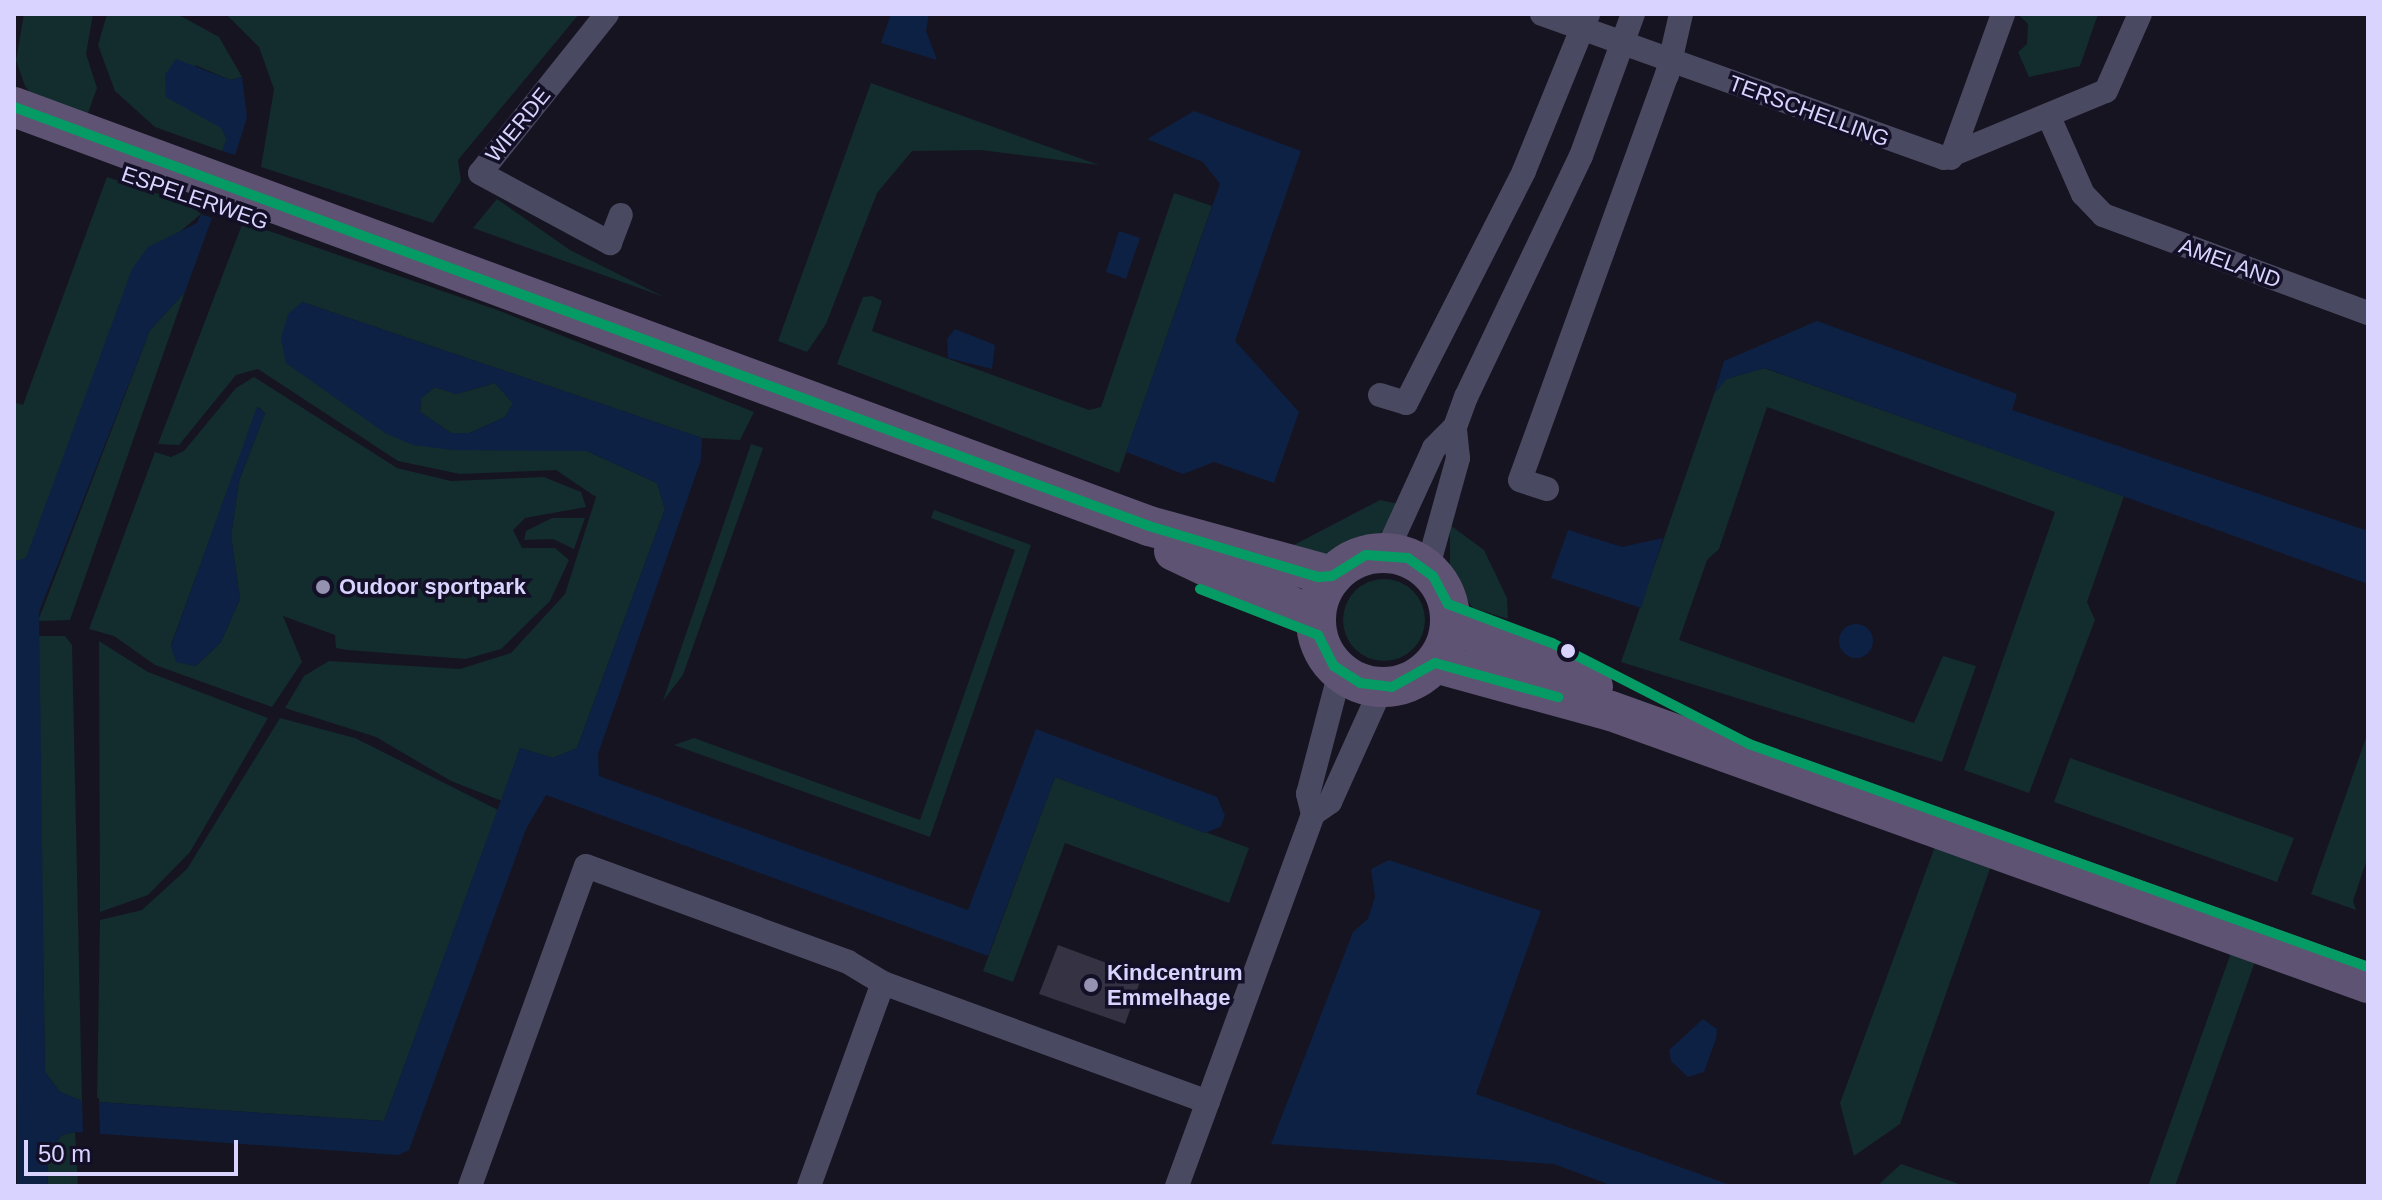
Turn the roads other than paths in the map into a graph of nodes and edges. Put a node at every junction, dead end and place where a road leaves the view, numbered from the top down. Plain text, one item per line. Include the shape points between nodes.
1 (607, 14) edge
2 (1542, 14) edge
3 (1633, 14) edge
4 (1681, 14) edge
5 (2003, 14) edge
6 (2140, 14) edge
7 (1584, 20) edge
8 (1623, 43) junction
9 (1669, 60) junction
10 (14, 107) edge
11 (2049, 117) junction
12 (14, 136) edge
13 (1951, 158) junction
14 (196, 187) junction
15 (248, 205) junction
16 (621, 215) dead end
17 (2368, 313) edge
18 (1380, 395) dead end
19 (1455, 427) junction
20 (1547, 489) dead end
21 (1386, 553) junction
22 (1427, 570) junction
23 (1332, 576) junction
24 (1316, 618) junction
25 (1450, 622) junction
26 (1435, 663) junction
27 (1340, 672) junction
28 (1382, 687) junction
29 (1313, 814) junction
30 (2368, 967) edge
31 (883, 983) junction
32 (2368, 983) edge
33 (1208, 1102) junction
34 (470, 1186) edge
35 (809, 1186) edge
36 (1177, 1186) edge

1 - 16 street, WIERDE via 480,173 610,243
2 - 7 street, TERSCHELLING
3 - 8 street
4 - 9 street
5 - 13 street
6 - 11 street via 2110,88
7 - 8 street, TERSCHELLING
7 - 18 street via 1524,171 1406,403
8 - 9 street, TERSCHELLING
8 - 19 street via 1581,156 1494,326
9 - 13 street, TERSCHELLING
9 - 20 street via 1520,480
10 - 14 main road, ESPELERWEG
11 - 13 street
11 - 17 street, AMELAND via 2094,208
12 - 14 main road, ESPELERWEG
14 - 15 main road, ESPELERWEG
15 - 23 main road, ESPELERWEG via 1149,526
15 - 24 main road, ESPELERWEG via 1169,550
19 - 21 street via 1434,448
19 - 22 street via 1458,458
21 - 22 main road
21 - 23 main road via 1356,558
22 - 25 main road via 1446,597
23 - 24 main road
24 - 27 main road via 1320,644
25 - 26 main road
25 - 30 main road via 1621,699
26 - 28 main road via 1411,681
26 - 32 main road via 1611,711
27 - 28 main road
27 - 29 street via 1308,794
28 - 29 street via 1330,802
29 - 33 street
31 - 33 street
31 - 34 street via 848,962 586,866
31 - 35 street
33 - 36 street

